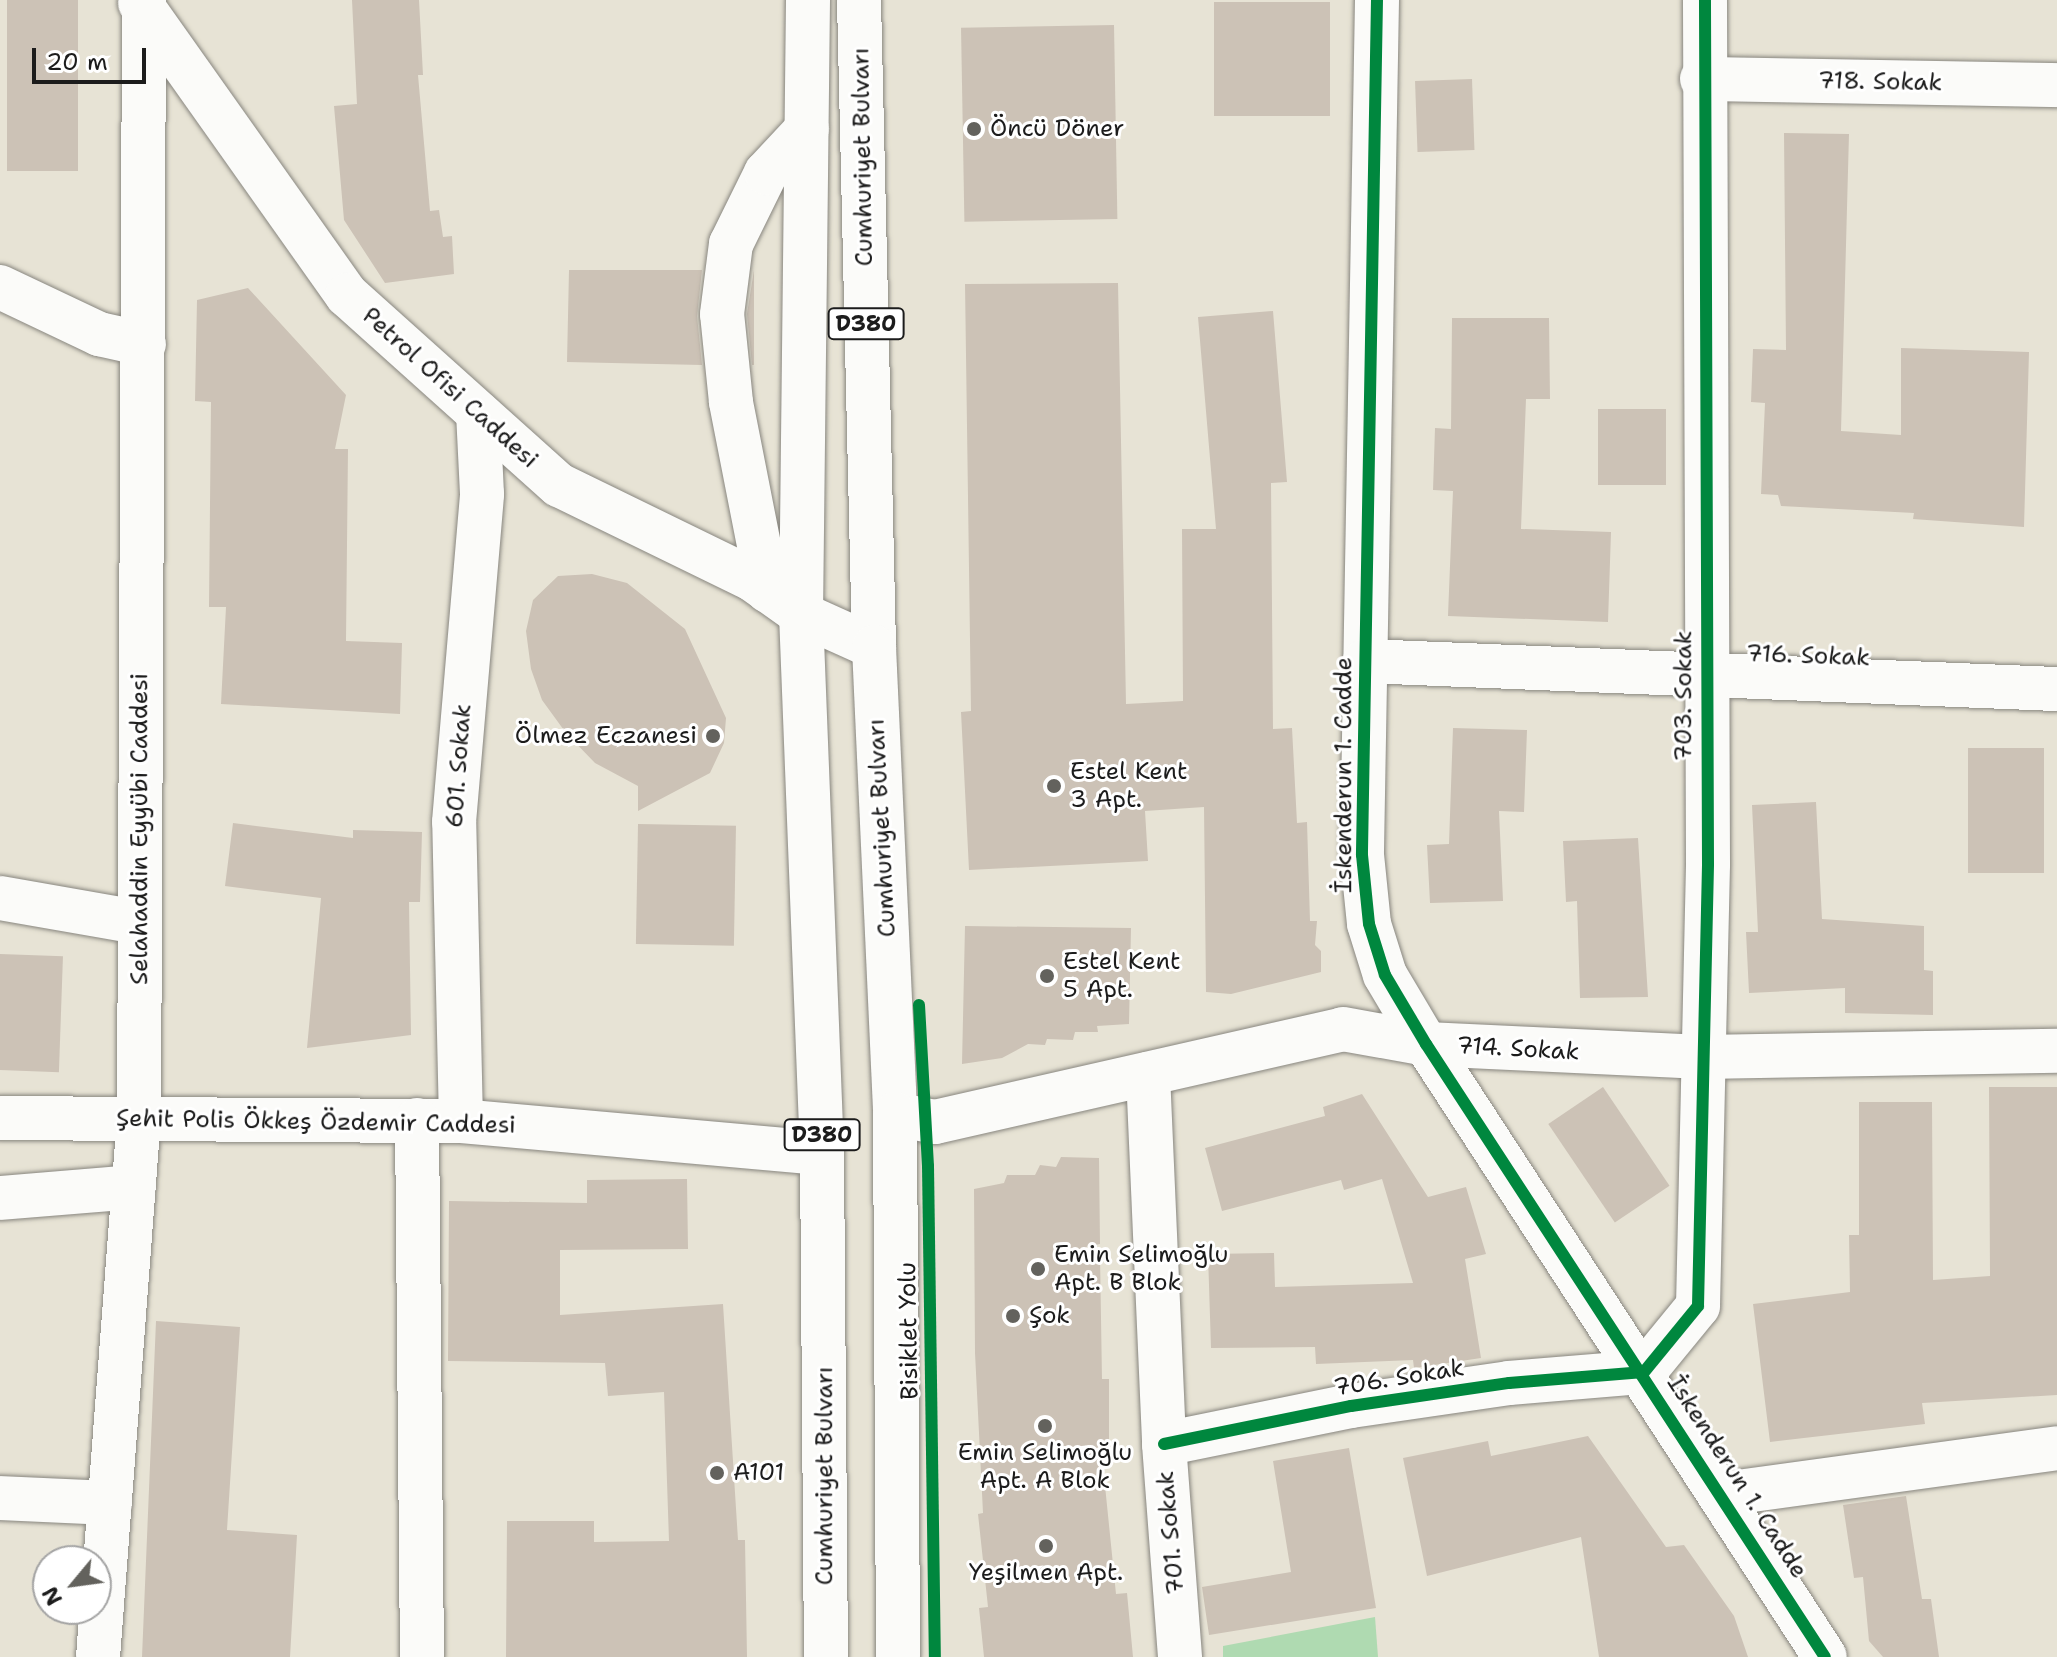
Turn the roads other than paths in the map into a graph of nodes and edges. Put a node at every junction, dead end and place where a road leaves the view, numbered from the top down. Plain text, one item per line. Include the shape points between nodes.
1 (808, 0) edge
2 (859, 0) edge
3 (1377, 0) edge
4 (1705, 0) edge
5 (142, 2) edge
6 (1702, 79) junction
7 (2057, 85) edge
8 (807, 129) junction
9 (0, 287) edge
10 (144, 344) junction
11 (478, 413) junction
12 (785, 602) junction
13 (874, 647) junction
14 (1365, 661) junction
15 (1705, 674) junction
16 (2057, 689) edge
17 (0, 898) edge
18 (138, 922) junction
19 (1426, 1044) junction
20 (2057, 1051) edge
21 (1703, 1057) junction
22 (1148, 1074) junction
23 (895, 1114) junction
24 (139, 1117) junction
25 (0, 1118) edge
26 (417, 1120) junction
27 (461, 1121) junction
28 (822, 1153) junction
29 (134, 1187) junction
30 (0, 1198) edge
31 (1644, 1372) junction
32 (1164, 1444) junction
33 (2057, 1448) edge
34 (1723, 1494) junction
35 (0, 1498) edge
36 (110, 1503) junction
37 (98, 1657) edge
38 (422, 1657) edge
39 (826, 1657) edge
40 (898, 1657) edge
41 (1180, 1657) edge
42 (1825, 1657) edge

1 - 8 street, Cumhuriyet Bulvarı / D380
2 - 13 street, Cumhuriyet Bulvarı / D380
3 - 14 street, İskenderun 1. Cadde
4 - 6 street, 703. Sokak
5 - 10 street, Selahaddin Eyyübi Caddesi
5 - 11 street, Petrol Ofisi Caddesi via 347,295
6 - 7 street, 718. Sokak
6 - 15 street, 703. Sokak
8 - 12 street, Cumhuriyet Bulvarı / D380
8 - 12 street via 766,173 731,244 722,314 731,402
9 - 10 street via 99,334
10 - 18 street, Selahaddin Eyyübi Caddesi
11 - 12 street, Petrol Ofisi Caddesi via 559,485
11 - 27 street, 601. Sokak via 482,494 454,822
12 - 13 street, Petrol Ofisi Caddesi
12 - 28 street, Cumhuriyet Bulvarı / D380
13 - 23 street, Cumhuriyet Bulvarı / D380
14 - 15 street, 716. Sokak
14 - 19 street, İskenderun 1. Cadde via 1362,855 1369,924 1385,975
15 - 16 street, 716. Sokak
15 - 21 street, 703. Sokak
17 - 18 street
18 - 24 street, Selahaddin Eyyübi Caddesi
19 - 21 street, 714. Sokak
19 - 22 street, 714. Sokak via 1343,1029
19 - 31 street, İskenderun 1. Cadde
20 - 21 street, 714. Sokak
21 - 31 street, 703. Sokak via 1698,1306
22 - 23 street, 714. Sokak via 935,1122
22 - 32 street, 701. Sokak
23 - 40 street, Cumhuriyet Bulvarı / D380
24 - 25 street, Şehit Polis Ökkeş Özdemir Caddesi
24 - 26 street, Şehit Polis Ökkeş Özdemir Caddesi
24 - 29 street, Selahaddin Eyyübi Caddesi
26 - 27 street, Şehit Polis Ökkeş Özdemir Caddesi
26 - 38 street
27 - 28 street, Şehit Polis Ökkeş Özdemir Caddesi
28 - 39 street, Cumhuriyet Bulvarı / D380
29 - 30 street
29 - 36 street, Selahaddin Eyyübi Caddesi
31 - 32 street, 706. Sokak via 1509,1383 1367,1404
31 - 34 street, İskenderun 1. Cadde
32 - 41 street, 701. Sokak
33 - 34 street
34 - 42 street, İskenderun 1. Cadde
35 - 36 street
36 - 37 street, Selahaddin Eyyübi Caddesi

